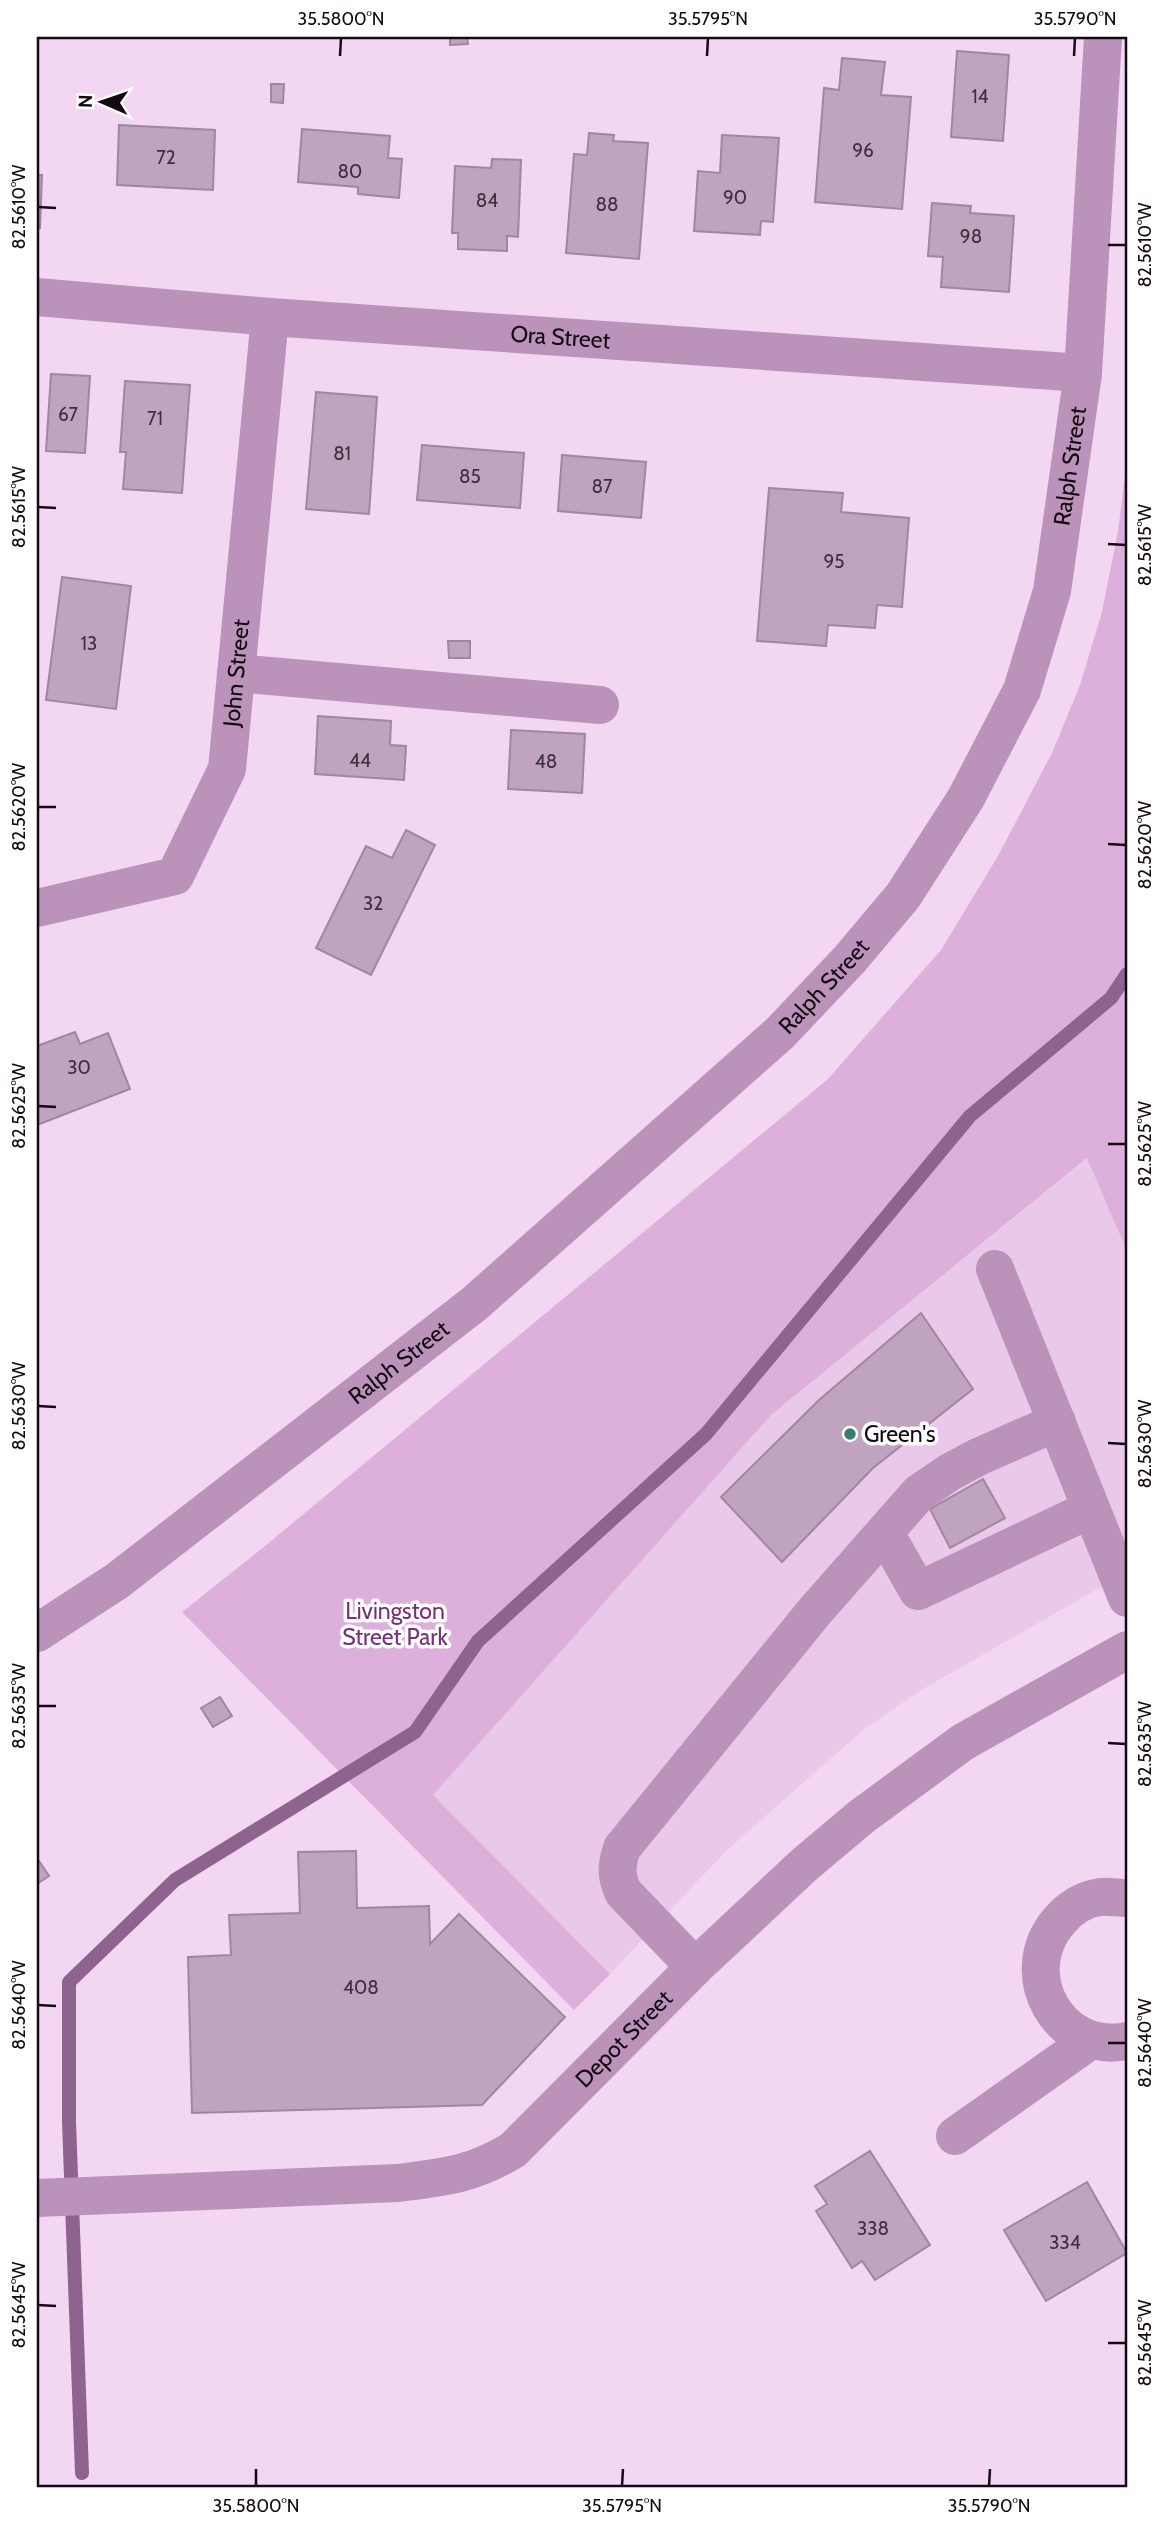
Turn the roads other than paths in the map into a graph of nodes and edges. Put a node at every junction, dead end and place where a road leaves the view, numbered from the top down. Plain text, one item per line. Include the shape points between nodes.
1 (1103, 37) edge
2 (37, 297) edge
3 (270, 317) junction
4 (1083, 373) junction
5 (236, 673) junction
6 (600, 705) dead end
7 (37, 908) edge
8 (995, 1269) dead end
9 (1056, 1422) junction
10 (1091, 1509) junction
11 (885, 1533) junction
12 (1127, 1598) edge
13 (37, 1633) edge
14 (1127, 1650) edge
15 (1127, 1898) edge
16 (695, 1967) junction
17 (1109, 2040) edge
18 (955, 2136) dead end
19 (37, 2198) edge

1 - 4 street, Ralph Street
2 - 3 street, Ora Street
3 - 4 street, Ora Street
3 - 5 street, John Street
4 - 13 street, Ralph Street via 1052,591 1022,690 966,798 902,896 850,959 780,1033 474,1304 117,1581
5 - 6 street
5 - 7 street, John Street via 227,769 175,876
8 - 9 street
9 - 10 street
9 - 11 street via 950,1472 919,1493
10 - 11 street via 918,1591
10 - 12 street
11 - 16 street via 815,1611 622,1848 616,1864 623,1892
14 - 16 street, Depot Street via 963,1742 804,1865
15 - 17 street via 1100,1897 1070,1909 1048,1933 1039,1965 1045,1997 1063,2024
16 - 19 street, Depot Street via 513,2150 472,2171 398,2183
17 - 18 street

